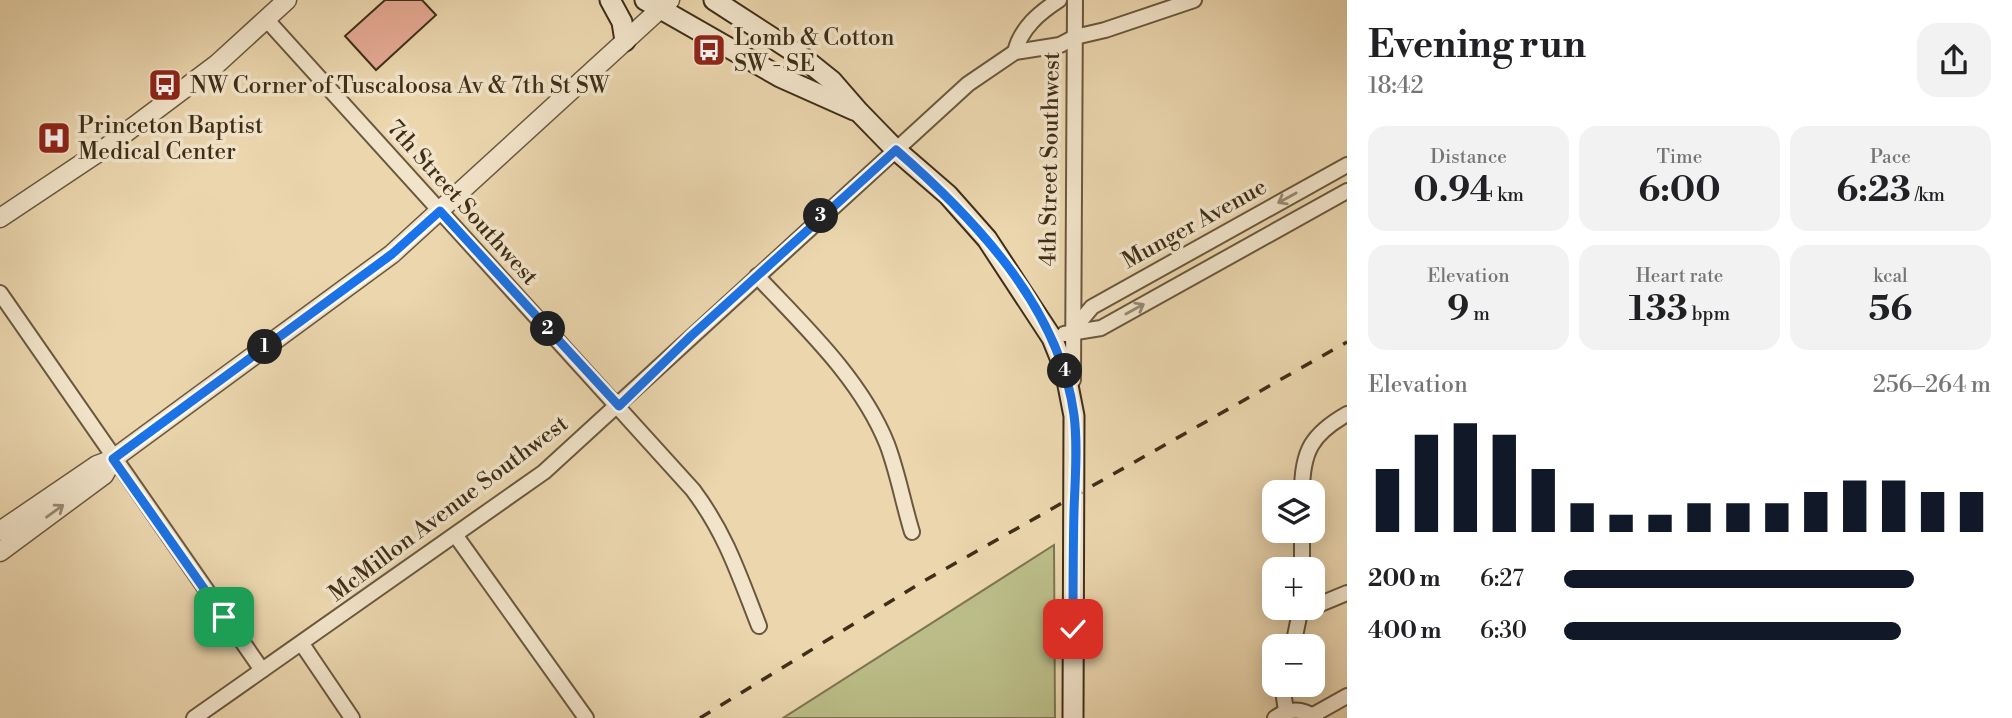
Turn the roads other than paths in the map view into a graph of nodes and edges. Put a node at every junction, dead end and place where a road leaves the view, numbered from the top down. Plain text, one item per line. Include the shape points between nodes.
1 (287, 0) edge
2 (610, 0) edge
3 (714, 0) edge
4 (1059, 0) edge
5 (1075, 0) edge
6 (1194, 0) edge
7 (659, 3) edge
8 (266, 19) junction
9 (1075, 37) junction
10 (625, 41) junction
11 (1015, 52) junction
12 (859, 112) junction
13 (896, 150) junction
14 (1347, 164) edge
15 (1347, 191) edge
16 (440, 211) junction
17 (0, 218) edge
18 (1250, 219) junction
19 (1262, 238) junction
20 (757, 276) junction
21 (0, 293) edge
22 (1072, 331) junction
23 (1052, 338) junction
24 (619, 406) junction
25 (1347, 414) edge
26 (1074, 416) junction
27 (113, 459) junction
28 (1302, 480) edge
29 (0, 531) edge
30 (912, 532) dead end
31 (456, 536) junction
32 (0, 552) edge
33 (1347, 593) edge
34 (1325, 601) edge
35 (759, 625) dead end
36 (302, 644) junction
37 (262, 670) junction
38 (1347, 696) edge
39 (1282, 697) edge
40 (1281, 715) edge
41 (1314, 717) edge
42 (194, 718) edge
43 (352, 718) edge
44 (586, 718) edge
45 (1073, 718) edge

1 - 8 street
2 - 10 main road via 622,22
3 - 12 main road via 802,57 832,81
4 - 11 street via 1037,16
5 - 9 street, 4th Street Southwest
6 - 9 street, McMillon Avenue Southwest
7 - 10 street
7 - 12 main road via 780,77
8 - 16 street, 7th Street Southwest
8 - 17 street via 217,64 140,122
9 - 11 street, McMillon Avenue Southwest via 1060,45
9 - 22 street, 4th Street Southwest
10 - 16 street
11 - 13 street, McMillon Avenue Southwest via 968,84
12 - 13 main road
13 - 20 street, McMillon Avenue Southwest
13 - 23 main road via 948,195 987,239
14 -> 18 street, Munger Avenue
15 - 19 street, Munger Avenue
16 - 24 street, 7th Street Southwest
16 - 27 street via 392,254
18 - 19 street
18 - 22 street, Munger Avenue via 1092,307
22 -> 19 street, Munger Avenue via 1101,328
20 - 24 street, McMillon Avenue Southwest
20 - 30 street via 816,339 874,416 887,444
21 - 27 street
22 - 23 street, Munger Avenue
22 - 26 street, 4th Street Southwest
23 - 26 main road via 1065,370
24 - 31 street, McMillon Avenue Southwest via 544,472
24 - 35 street, 7th Street Southwest via 715,520
25 - 28 street via 1316,437 1307,450
26 - 45 main road, 4th Street Southwest
27 - 29 street via 97,465
32 -> 27 street via 104,475
27 - 37 street
31 - 36 street, McMillon Avenue Southwest
31 - 44 street
33 - 34 street
36 - 37 street, McMillon Avenue Southwest
36 - 43 street
37 - 42 street, McMillon Avenue Southwest
38 - 41 street
39 - 40 street
40 - 41 street via 1296,709

